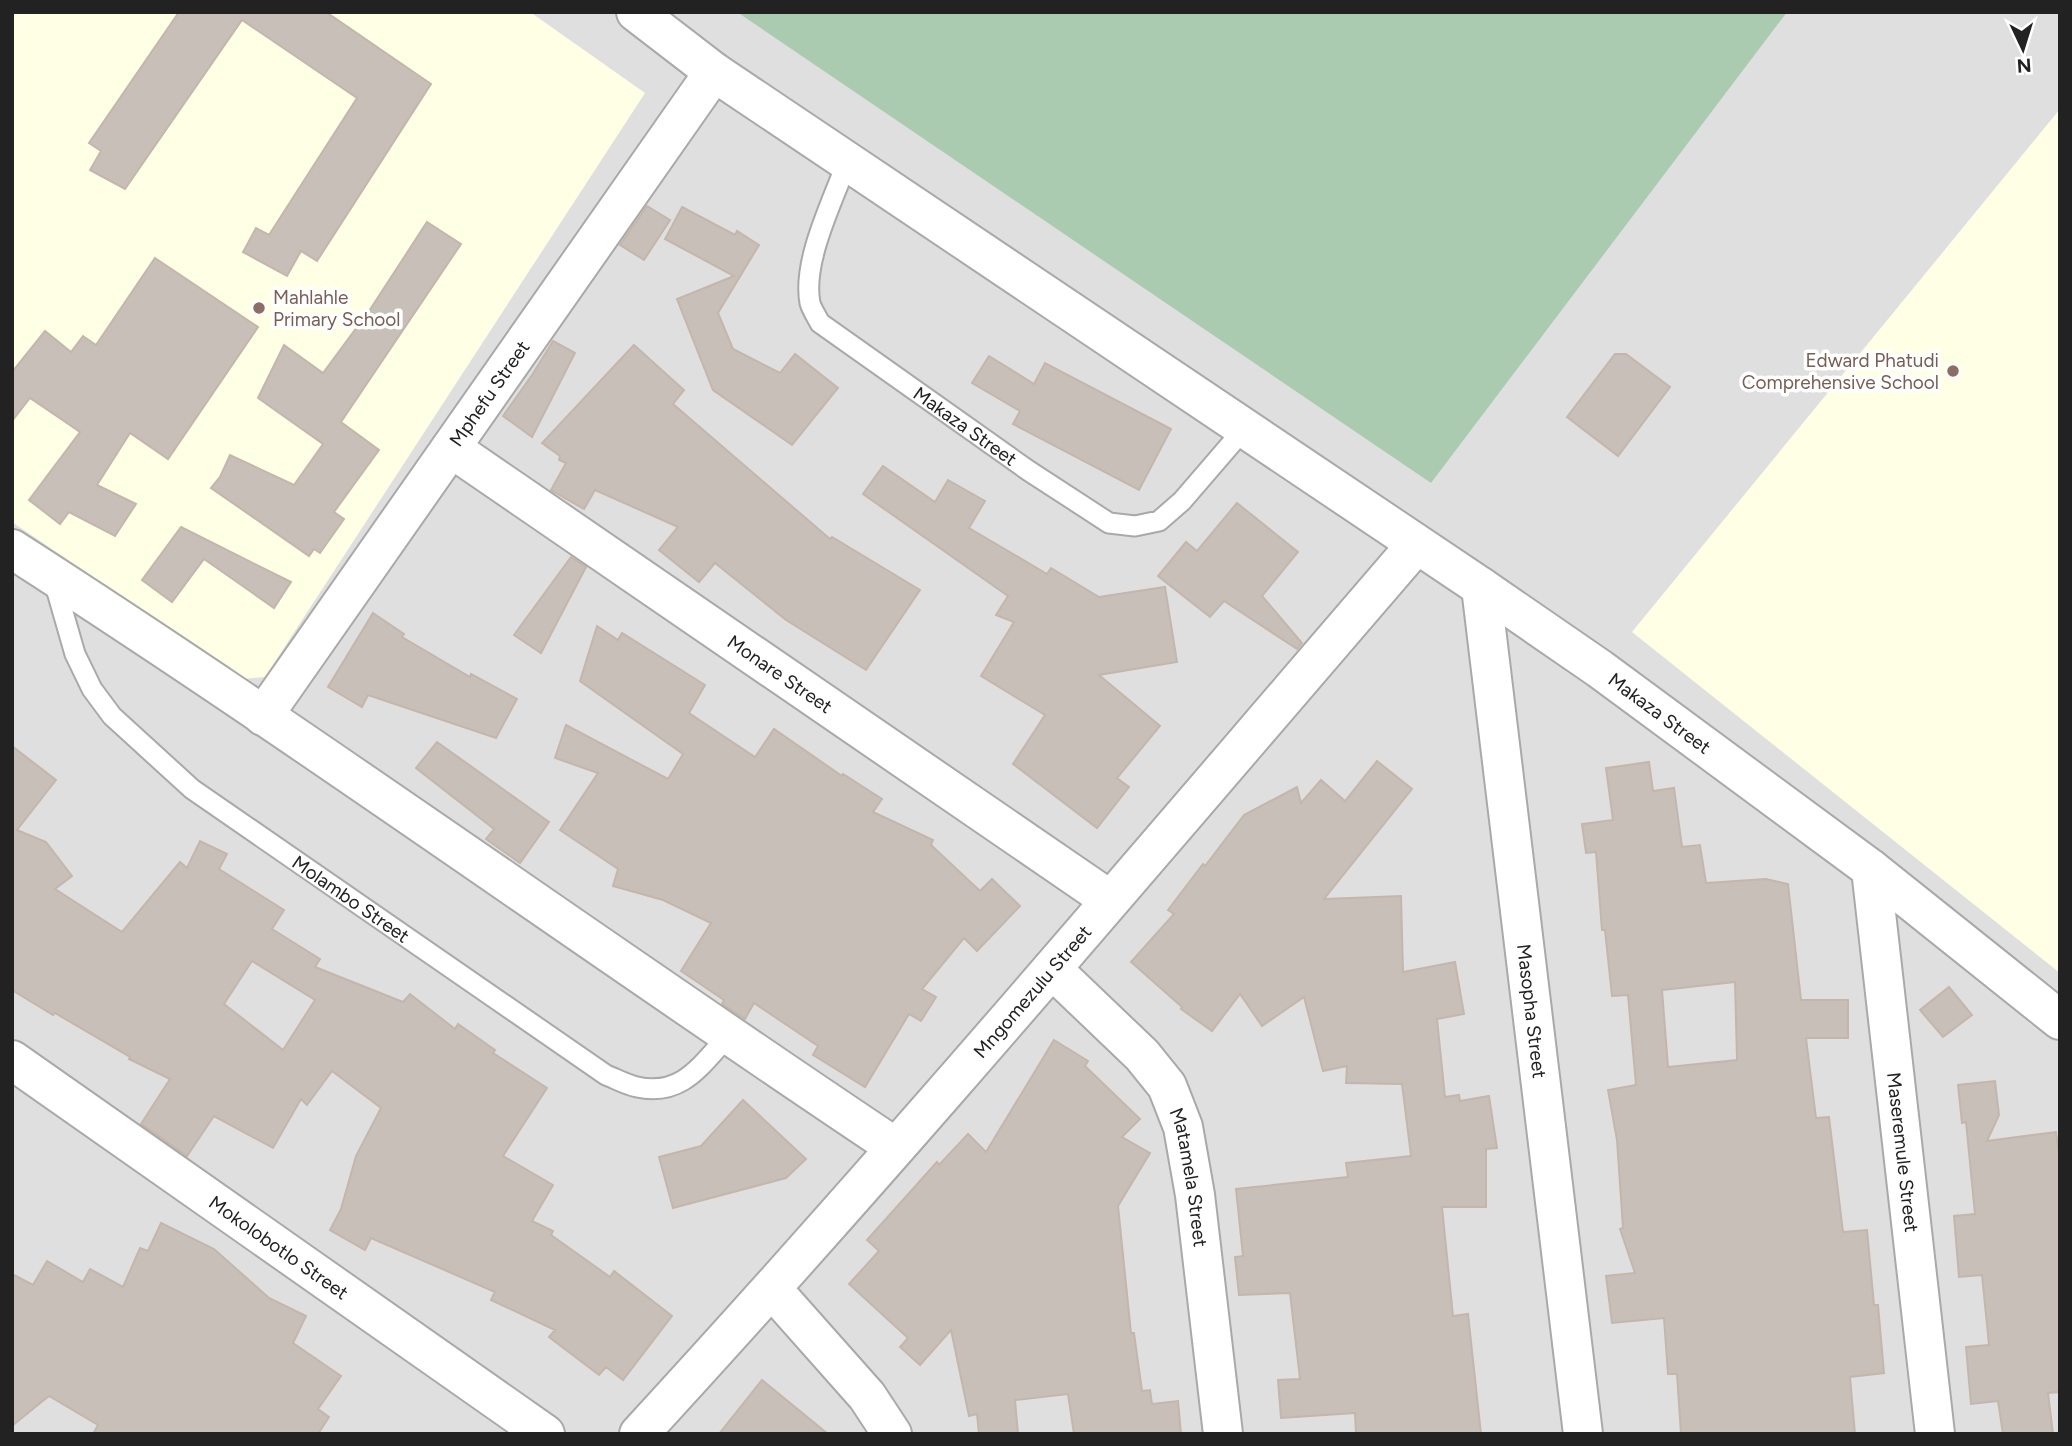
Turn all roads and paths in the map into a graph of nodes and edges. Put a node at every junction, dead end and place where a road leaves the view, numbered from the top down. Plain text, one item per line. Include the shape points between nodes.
1 (636, 12) edge
2 (714, 72) junction
3 (847, 162) junction
4 (1244, 429) junction
5 (451, 448) junction
6 (1416, 545) junction
7 (12, 549) edge
8 (52, 575) junction
9 (1481, 587) junction
10 (263, 716) junction
11 (1871, 869) junction
12 (1110, 900) junction
13 (1052, 969) junction
14 (2060, 1020) edge
15 (728, 1037) junction
16 (12, 1060) edge
17 (895, 1147) junction
18 (772, 1289) junction
19 (545, 1434) edge
20 (639, 1434) edge
21 (892, 1434) edge
22 (1223, 1434) edge
23 (1583, 1434) edge
24 (1934, 1434) edge

1 - 2 street, Makaza Street
2 - 3 street, Makaza Street
2 - 5 street, Mphefu Street
3 - 4 street, Makaza Street
3 - 4 lane, Makaza Street via 817,244 809,282 811,305 820,323 1029,471 1109,523 1135,526 1159,521 1182,501
4 - 6 street, Makaza Street
5 - 10 street, Mphefu Street
5 - 12 street, Monare Street
6 - 9 street, Makaza Street
6 - 12 street, Mngomezulu Street
7 - 8 street
8 - 10 street
8 - 15 lane, Molambo Street via 75,654 92,689 142,744 192,789 606,1075 636,1087 663,1089 685,1081
9 - 11 street, Makaza Street
9 - 23 street, Masopha Street
10 - 15 street
11 - 14 street, Makaza Street
11 - 24 street, Maseremule Street
12 - 13 street, Mngomezulu Street
13 - 17 street, Mngomezulu Street
13 - 22 street, Matamela Street via 1142,1055 1167,1086 1182,1127 1195,1195
15 - 17 street
16 - 19 street, Mokolobotlo Street
17 - 18 street, Mngomezulu Street
18 - 20 street, Mngomezulu Street
18 - 21 street via 867,1396

